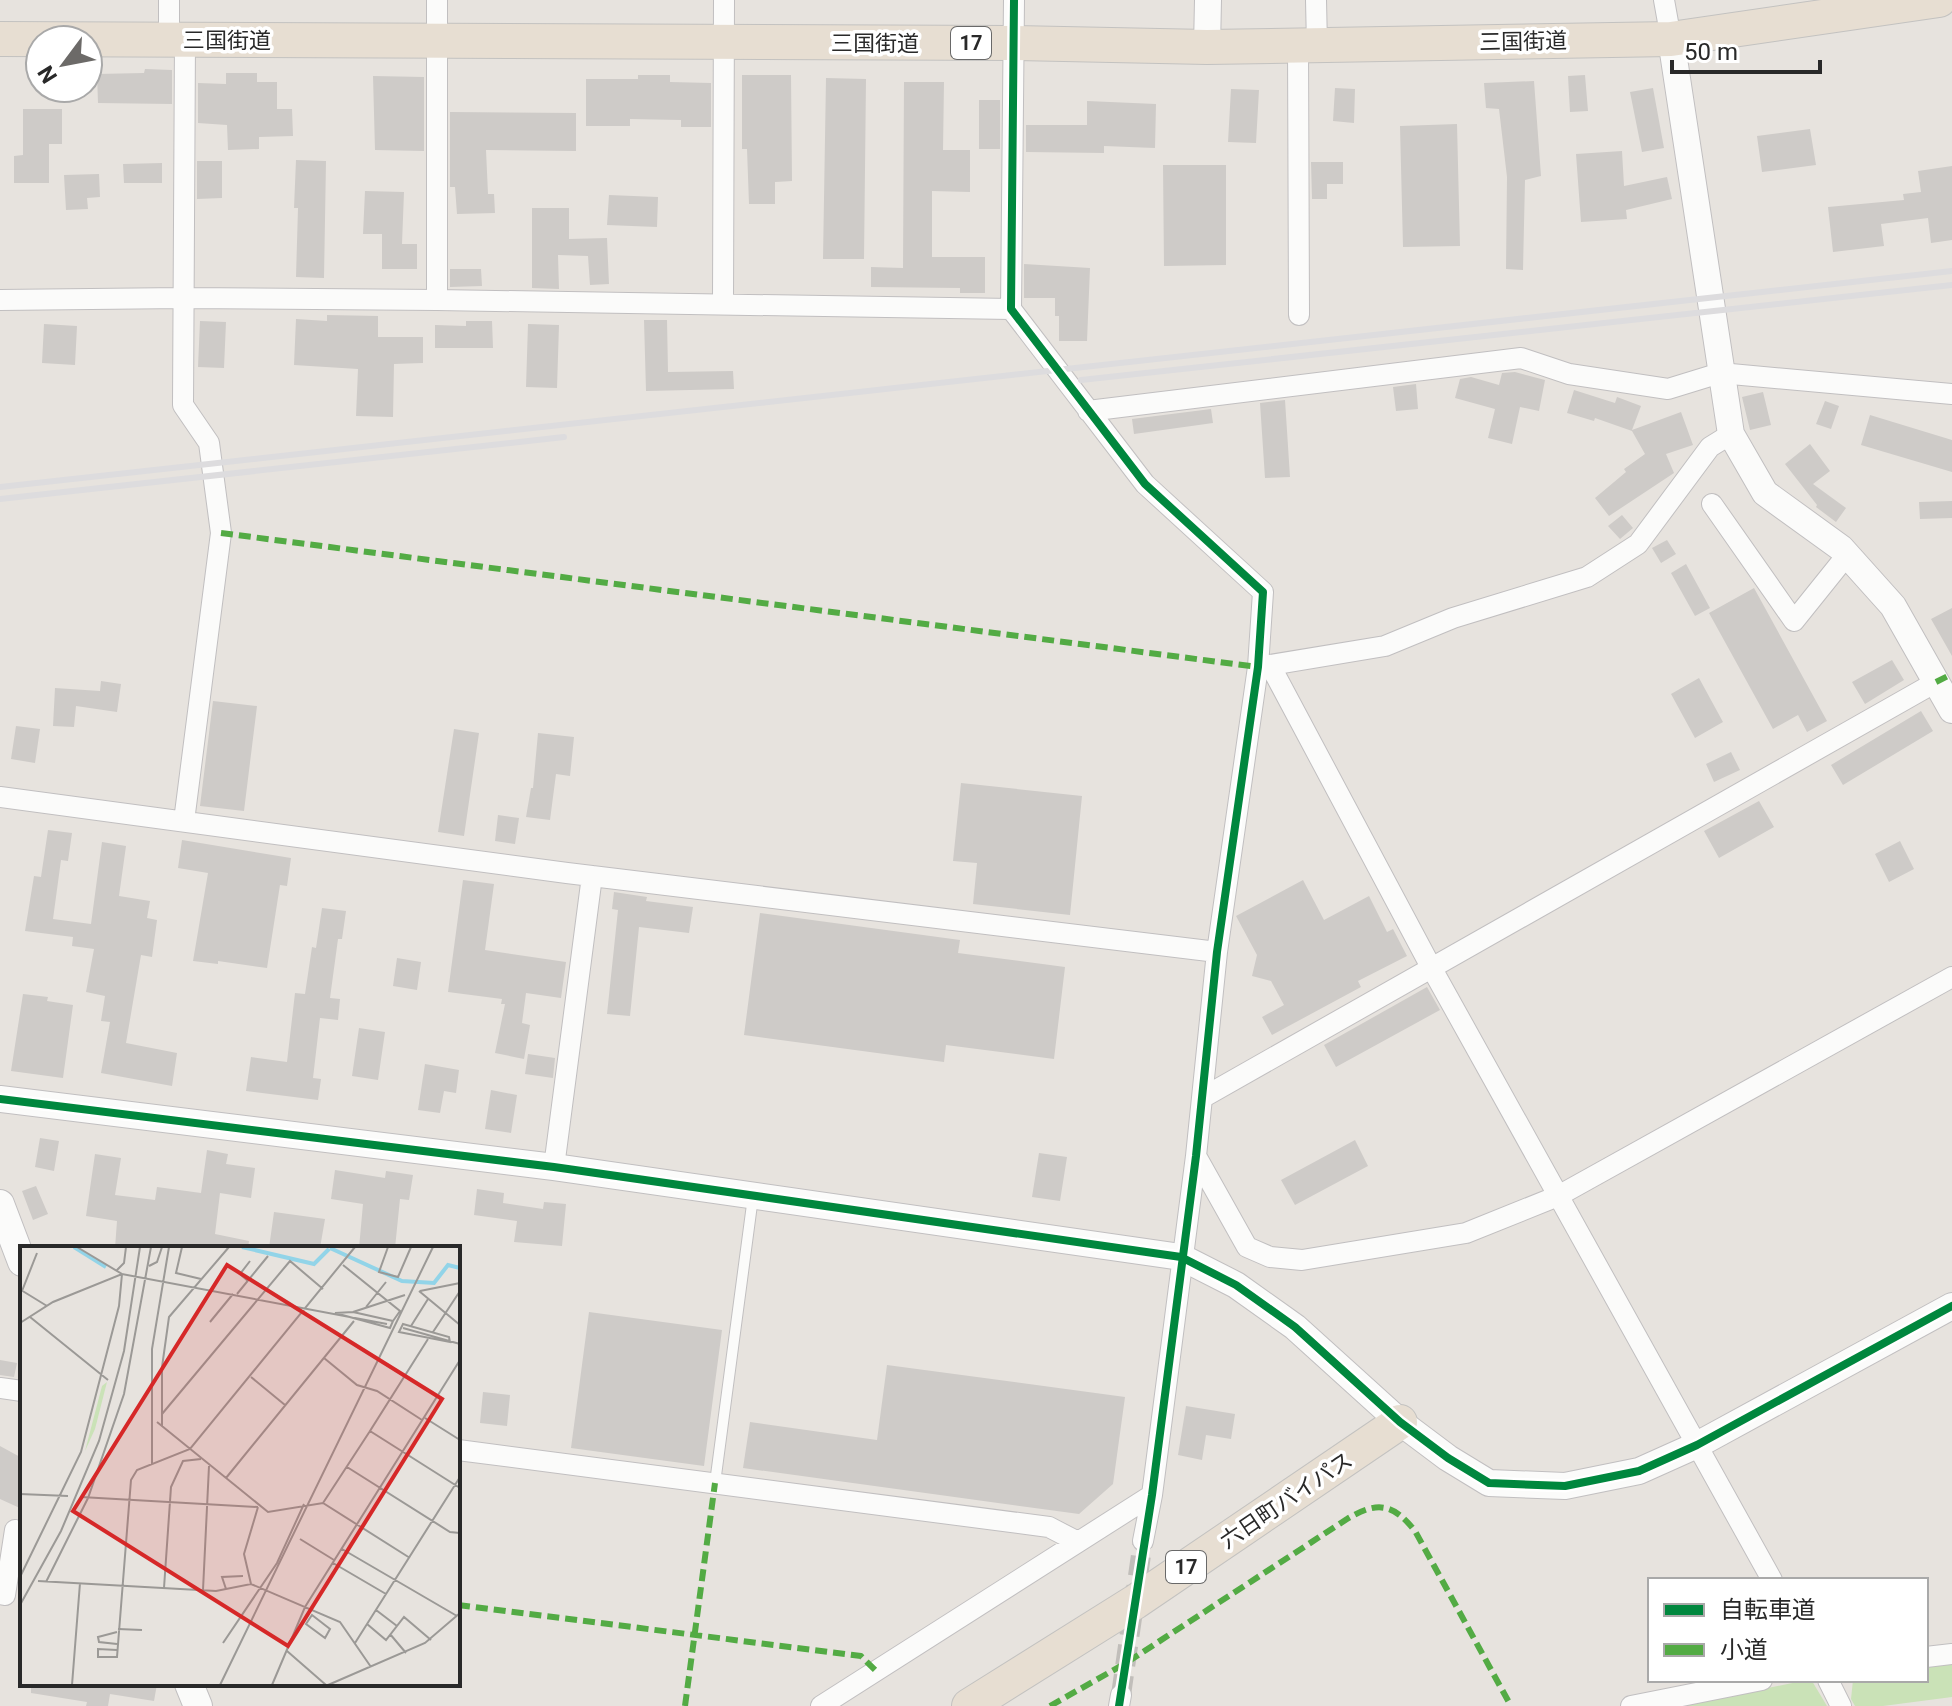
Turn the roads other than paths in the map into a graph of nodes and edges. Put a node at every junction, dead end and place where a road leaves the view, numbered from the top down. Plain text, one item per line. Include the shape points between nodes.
1 (169, 0) edge
2 (437, 0) edge
3 (724, 0) edge
4 (1014, 0) edge
5 (1208, 0) edge
6 (1316, 0) edge
7 (1664, 0) edge
8 (1939, 0) edge
9 (0, 39) edge
10 (1671, 39) junction
11 (177, 40) junction
12 (437, 41) junction
13 (723, 43) junction
14 (1013, 43) junction
15 (1307, 45) junction
16 (1207, 47) junction
17 (182, 298) junction
18 (0, 300) edge
19 (437, 300) junction
20 (723, 303) junction
21 (1011, 309) junction
22 (1299, 315) dead end
23 (1720, 373) junction
24 (1952, 394) edge
25 (1088, 411) junction
26 (1731, 434) junction
27 (1712, 504) dead end
28 (1847, 555) junction
29 (1264, 666) junction
30 (1936, 682) junction
31 (1952, 710) edge
32 (0, 797) edge
33 (184, 821) junction
34 (592, 876) junction
35 (1217, 952) junction
36 (1431, 967) junction
37 (1952, 977) edge
38 (1202, 1098) junction
39 (0, 1099) edge
40 (1196, 1156) junction
41 (554, 1167) junction
42 (753, 1196) junction
43 (1558, 1196) junction
44 (0, 1204) edge
45 (20, 1257) edge
46 (1181, 1257) junction
47 (1952, 1306) edge
48 (0, 1388) edge
49 (20, 1391) edge
50 (1400, 1422) junction
51 (1697, 1445) junction
52 (460, 1450) edge
53 (715, 1483) junction
54 (1152, 1495) junction
55 (12, 1529) edge
56 (1143, 1541) tunnel mouth
57 (1078, 1542) junction
58 (1771, 1578) edge
59 (0, 1594) edge
60 (1952, 1654) edge
61 (1928, 1657) edge
62 (1752, 1682) edge
63 (1829, 1682) edge
64 (190, 1686) edge
65 (198, 1706) edge
66 (821, 1706) edge
67 (969, 1706) edge
68 (1631, 1706) edge
69 (1841, 1706) edge

1 - 11 street
2 - 12 street
3 - 13 street
4 - 14 street
5 - 16 street
6 - 15 street
7 - 10 street
8 - 10 highway, 三国街道 / 17
9 - 11 highway, 三国街道 / 17
10 - 15 highway, 三国街道 / 17
10 - 23 street
11 - 12 highway, 三国街道 / 17
11 - 17 street
12 - 13 highway, 三国街道 / 17
12 - 19 street
13 - 14 highway, 三国街道 / 17
13 - 20 street
14 - 16 highway, 三国街道 / 17
14 - 21 street
15 - 16 highway, 三国街道 / 17
15 - 22 street
17 - 18 street
17 - 19 street
17 - 33 street via 183,405 209,443 221,533
19 - 20 street
20 - 21 street
21 - 25 street
23 - 24 street
23 - 25 street via 1668,389 1569,374 1521,358
23 - 26 street
25 - 29 street via 1145,484 1263,592
26 - 28 street via 1765,493
26 - 29 street via 1710,447 1638,544 1587,577 1453,618 1385,646
27 - 28 street via 1794,621
28 - 30 street via 1893,606
29 - 35 street
29 - 36 street
30 - 31 street
30 - 36 street
32 - 33 street
33 - 34 street
34 - 35 street
34 - 41 street
35 - 38 street
36 - 38 street
36 - 43 street
37 - 43 street
38 - 40 street
39 - 41 street
40 - 43 street via 1247,1247 1270,1257 1302,1260 1466,1233
40 - 46 street
41 - 42 street
42 - 46 street
42 - 53 lane
43 - 51 street
44 - 45 main road
46 - 50 street via 1236,1285 1295,1327
46 - 54 street
47 - 51 street
48 - 49 street
50 - 51 street via 1489,1483 1565,1486 1639,1471
50 - 67 highway, 六日町バイパス / 17 via 1135,1602
51 - 58 street
52 - 53 street
53 - 57 street via 1049,1527
54 - 56 street
54 - 57 street
55 - 59 street via 5,1595
57 - 66 street
60 - 61 street
62 - 68 street
63 - 69 street
64 - 65 main road

